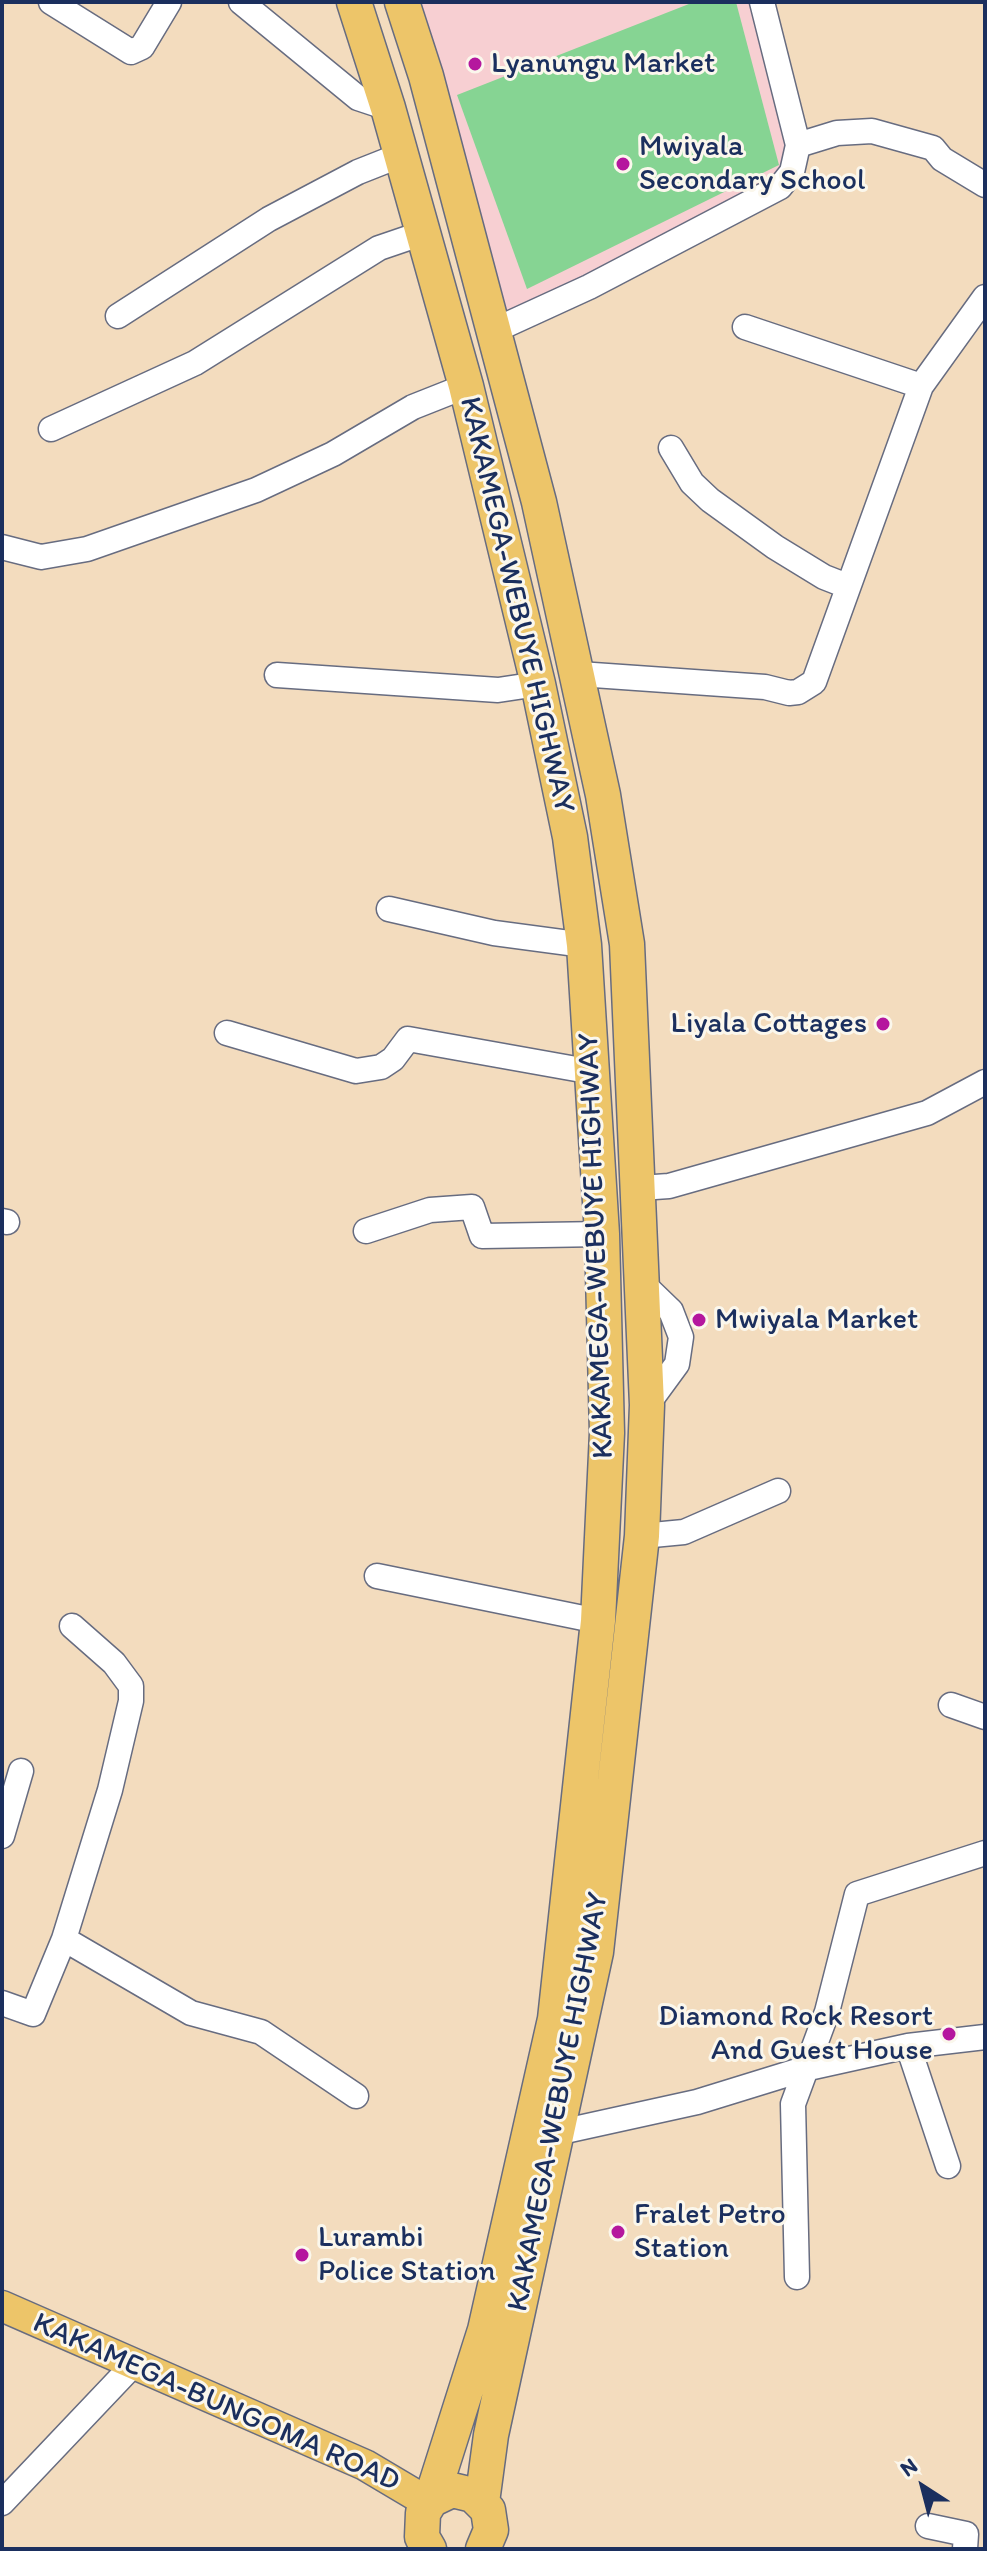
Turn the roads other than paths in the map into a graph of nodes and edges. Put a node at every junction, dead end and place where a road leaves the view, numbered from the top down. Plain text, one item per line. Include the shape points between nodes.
1 (51, 2) edge
2 (169, 2) edge
3 (241, 2) edge
4 (354, 2) edge
5 (402, 2) edge
6 (762, 2) edge
7 (388, 108) junction
8 (798, 145) junction
9 (401, 155) junction
10 (985, 185) edge
11 (423, 233) junction
12 (985, 297) edge
13 (118, 316) dead end
14 (745, 327) dead end
15 (493, 331) junction
16 (466, 386) junction
17 (921, 386) junction
18 (51, 429) dead end
19 (671, 448) dead end
20 (2, 547) edge
21 (847, 586) junction
22 (579, 674) junction
23 (277, 675) dead end
24 (538, 684) junction
25 (389, 909) dead end
26 (584, 945) junction
27 (227, 1033) dead end
28 (593, 1072) junction
29 (985, 1082) edge
30 (640, 1188) junction
31 (366, 1231) dead end
32 (602, 1234) junction
33 (778, 1491) dead end
34 (642, 1536) junction
35 (377, 1576) dead end
36 (598, 1621) junction
37 (72, 1626) dead end
38 (951, 1705) dead end
39 (985, 1717) edge
40 (21, 1771) dead end
41 (2, 1836) edge
42 (985, 1853) edge
43 (64, 1939) junction
44 (2, 2003) edge
45 (985, 2037) edge
46 (908, 2046) junction
47 (804, 2069) junction
48 (356, 2096) dead end
49 (556, 2133) junction
50 (948, 2166) dead end
51 (797, 2277) dead end
52 (2, 2306) edge
53 (133, 2365) junction
54 (430, 2502) junction
55 (482, 2502) junction
56 (2, 2503) edge
57 (928, 2526) dead end
58 (428, 2549) edge
59 (483, 2549) edge
60 (965, 2549) edge

1 - 2 street via 131,52 142,47
3 - 7 street via 358,98
4 - 7 highway, KAKAMEGA-WEBUYE HIGHWAY
5 - 15 highway, KAKAMEGA-WEBUYE HIGHWAY
6 - 8 street
7 - 9 highway, KAKAMEGA-WEBUYE HIGHWAY
8 - 10 street via 837,133 872,131 933,148
8 - 15 street via 792,172 780,187
9 - 11 highway, KAKAMEGA-WEBUYE HIGHWAY
9 - 13 street via 269,219
11 - 16 highway, KAKAMEGA-WEBUYE HIGHWAY
11 - 18 street via 379,248 195,363
12 - 17 street
14 - 17 street
15 - 22 highway, KAKAMEGA-WEBUYE HIGHWAY
16 - 20 street via 413,407 333,454 256,490 101,545 41,557
16 - 24 highway, KAKAMEGA-WEBUYE HIGHWAY
17 - 21 street
19 - 21 street via 692,483 737,520 824,577
21 - 22 street via 814,682 798,692
22 - 30 highway, KAKAMEGA-WEBUYE HIGHWAY via 627,944
23 - 24 street via 498,690
24 - 26 highway, KAKAMEGA-WEBUYE HIGHWAY via 570,837
25 - 26 street via 494,933
26 - 28 highway, KAKAMEGA-WEBUYE HIGHWAY
27 - 28 street via 356,1071 381,1067 408,1039
28 - 32 highway, KAKAMEGA-WEBUYE HIGHWAY
29 - 30 street via 927,1113 669,1186
30 - 34 highway, KAKAMEGA-WEBUYE HIGHWAY via 647,1405
31 - 32 street via 430,1210 472,1207 482,1236
32 - 36 highway, KAKAMEGA-WEBUYE HIGHWAY via 607,1433
33 - 34 street via 684,1532
34 - 49 highway, KAKAMEGA-WEBUYE HIGHWAY via 596,1952
35 - 36 street
36 - 54 highway, KAKAMEGA-WEBUYE HIGHWAY via 555,2019 485,2330
37 - 43 street via 114,1663 131,1686 110,1790
38 - 39 street
40 - 41 street
42 - 47 street via 857,1894 827,2012
43 - 44 street via 33,2014
43 - 48 street via 191,2013 261,2032
45 - 46 street
46 - 47 street
46 - 50 street
47 - 49 street via 697,2102
47 - 51 street via 793,2104
49 - 55 highway, KAKAMEGA-WEBUYE HIGHWAY via 491,2435
52 - 53 main road, KAKAMEGA-BUNGOMA ROAD
53 - 54 main road, KAKAMEGA-BUNGOMA ROAD via 365,2465
53 - 56 street
54 - 55 highway via 452,2490
54 - 58 highway, KAKAMEGA-WEBUYE HIGHWAY via 421,2525
55 - 59 highway, KAKAMEGA-WEBUYE HIGHWAY via 491,2520
57 - 60 street via 966,2534

